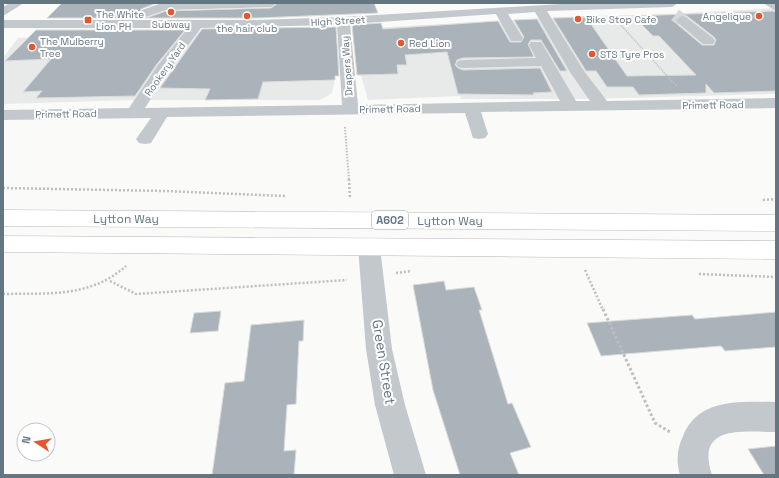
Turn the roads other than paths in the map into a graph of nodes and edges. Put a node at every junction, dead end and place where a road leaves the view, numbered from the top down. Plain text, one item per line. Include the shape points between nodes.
1 (18, 3) edge
2 (271, 3) edge
3 (281, 3) edge
4 (769, 3) edge
5 (660, 4) edge
6 (776, 7) edge
7 (539, 8) junction
8 (500, 11) junction
9 (3, 12) edge
10 (676, 13) edge
11 (3, 16) edge
12 (144, 18) junction
13 (343, 21) junction
14 (275, 24) junction
15 (197, 25) junction
16 (4, 32) edge
17 (516, 38) dead end
18 (708, 41) dead end
19 (536, 45) dead end
20 (546, 62) junction
21 (463, 64) dead end
22 (707, 93) dead end
23 (776, 103) edge
24 (719, 105) junction
25 (571, 107) junction
26 (603, 107) junction
27 (472, 108) junction
28 (350, 110) junction
29 (134, 113) junction
30 (162, 113) junction
31 (3, 115) edge
32 (479, 134) dead end
33 (145, 139) dead end
34 (3, 218) edge
35 (776, 223) edge
36 (3, 244) edge
37 (369, 247) junction
38 (776, 250) edge
39 (776, 417) edge
40 (695, 461) edge
41 (410, 475) edge

1 - 9 street
2 - 12 street via 164,6
3 - 14 street
4 - 6 street
5 - 7 street, High Street
5 - 10 street, High Street
7 - 8 street, High Street
7 - 26 street via 577,72
8 - 13 street, High Street
8 - 17 street
10 - 18 street
11 - 12 street
12 - 15 street, High Street
12 - 16 street, High Street via 22,24
13 - 14 street, High Street
13 - 28 street, Drapers Way
14 - 15 street, High Street
15 - 29 street, Rookery Yard via 163,68
19 - 20 street
20 - 21 street
20 - 25 street
22 - 24 street
23 - 24 street, Primett Road
24 - 26 street, Primett Road
25 - 26 street, Primett Road
25 - 27 street, Primett Road
27 - 28 street, Primett Road
27 - 32 street
28 - 30 street, Primett Road
29 - 30 street, Primett Road
29 - 31 street, Primett Road
30 - 33 street
34 - 35 main road, Lytton Way / A602
36 - 37 main road, A602
37 - 38 main road, A602
37 - 41 street, Green Street via 379,349 390,405
39 - 40 street via 722,418 711,422 701,429

